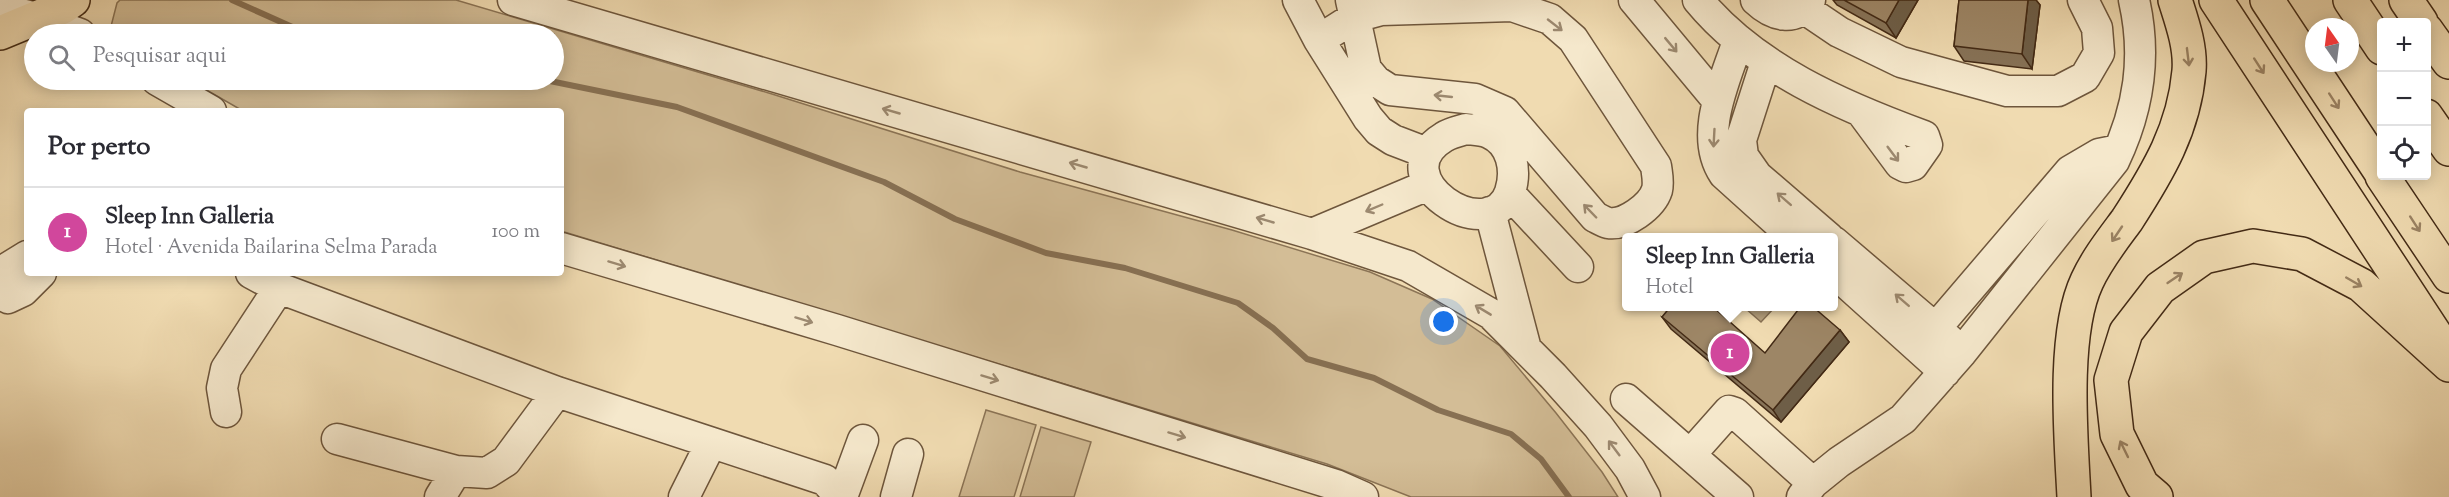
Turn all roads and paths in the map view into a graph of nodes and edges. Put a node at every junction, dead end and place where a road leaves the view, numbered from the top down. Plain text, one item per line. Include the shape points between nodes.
1 (73, 0) edge
2 (513, 0) edge
3 (1634, 0) edge
4 (1698, 0) edge
5 (1756, 0) edge
6 (2083, 0) edge
7 (2133, 0) edge
8 (2175, 0) edge
9 (2216, 0) edge
10 (2267, 0) edge
11 (2350, 0) edge
12 (2406, 0) edge
13 (1302, 1) edge
14 (1808, 4) edge
15 (0, 9) edge
16 (1353, 9) edge
17 (38, 18) junction
18 (2418, 18) edge
19 (54, 24) edge
20 (0, 33) edge
21 (2431, 36) edge
22 (1319, 40) junction
23 (2377, 40) edge
24 (1738, 41) junction
25 (1766, 62) junction
26 (2449, 62) edge
27 (174, 90) edge
28 (1718, 101) junction
29 (206, 108) edge
30 (1863, 114) dead end
31 (2431, 122) edge
32 (2449, 149) edge
33 (2119, 150) junction
34 (1427, 153) junction
35 (2377, 167) edge
36 (2385, 180) edge
37 (1428, 185) junction
38 (1500, 203) junction
39 (1790, 233) edge
40 (1824, 233) edge
41 (1312, 234) junction
42 (1838, 246) edge
43 (564, 249) edge
44 (24, 258) edge
45 (1578, 267) dead end
46 (0, 276) edge
47 (38, 276) edge
48 (257, 276) edge
49 (1838, 276) edge
50 (2449, 276) edge
51 (279, 288) junction
52 (0, 292) edge
53 (1935, 328) junction
54 (1526, 349) junction
55 (2449, 355) edge
56 (1954, 362) junction
57 (2449, 365) edge
58 (556, 392) junction
59 (1626, 399) dead end
60 (226, 412) dead end
61 (337, 439) dead end
62 (863, 440) dead end
63 (711, 444) junction
64 (908, 454) dead end
65 (1690, 455) junction
66 (456, 471) junction
67 (1807, 490) edge
68 (440, 497) edge
69 (684, 497) edge
70 (841, 497) edge
71 (896, 497) edge
72 (1364, 497) edge
73 (1645, 497) edge
74 (1738, 497) edge
75 (2074, 497) edge
76 (2156, 497) edge

1 - 17 main road
41 -> 2 street
3 -> 28 street
4 - 24 street
5 - 14 street via 1767,10 1786,16
6 - 14 street via 2097,28 2099,53 2085,77 2058,91 2007,91 1902,62 1839,32
7 - 33 street via 2142,57 2136,95
8 -> 75 main road via 2185,34 2189,69 2179,123 2158,174 2087,282 2076,319 2071,370
9 -> 55 main road
10 -> 35 main road
11 - 23 main road
12 - 18 main road
13 - 22 street
15 - 17 street
16 -> 16 street via 1512,6 1550,19 1573,39 1656,166 1656,193 1641,210 1621,222 1608,223 1595,217 1505,112 1475,99 1390,90 1376,81 1366,69
16 - 22 street
17 - 19 street
17 - 20 main road
21 - 26 main road
22 - 34 street via 1379,131
24 - 25 street
24 - 28 street
25 - 30 street
40 -> 25 street via 1757,176 1743,156 1741,140
27 - 29 street
28 -> 39 street via 1712,142 1715,161 1724,174
31 - 32 main road
33 - 53 street via 2099,154 2070,171
33 - 56 street
34 - 37 street
34 - 38 street via 1443,137 1466,129 1489,133 1507,148 1515,171
36 -> 50 main road
37 - 38 street via 1454,209 1472,213
37 -> 41 street
38 - 45 street
38 - 54 street
54 -> 41 street via 1491,314 1408,266
53 -> 42 street
43 -> 72 street via 999,380
44 - 46 street
47 - 52 street via 23,291 8,298
48 - 51 street
49 - 56 street
51 - 58 street
51 - 60 street via 226,369 222,388
53 - 56 street
73 -> 54 street via 1598,426
56 - 67 street via 1903,419 1839,462
76 -> 57 main road via 2142,485 2117,434 2110,380 2126,332 2160,288 2204,257 2253,246 2302,254 2361,285
58 - 63 street
58 - 66 street via 506,461 487,473
59 - 65 street
61 - 66 street
62 - 70 street
63 - 69 street
63 - 70 street via 825,480
64 - 71 street
65 - 67 street via 1729,411 1743,420
65 - 74 street
66 - 68 street

